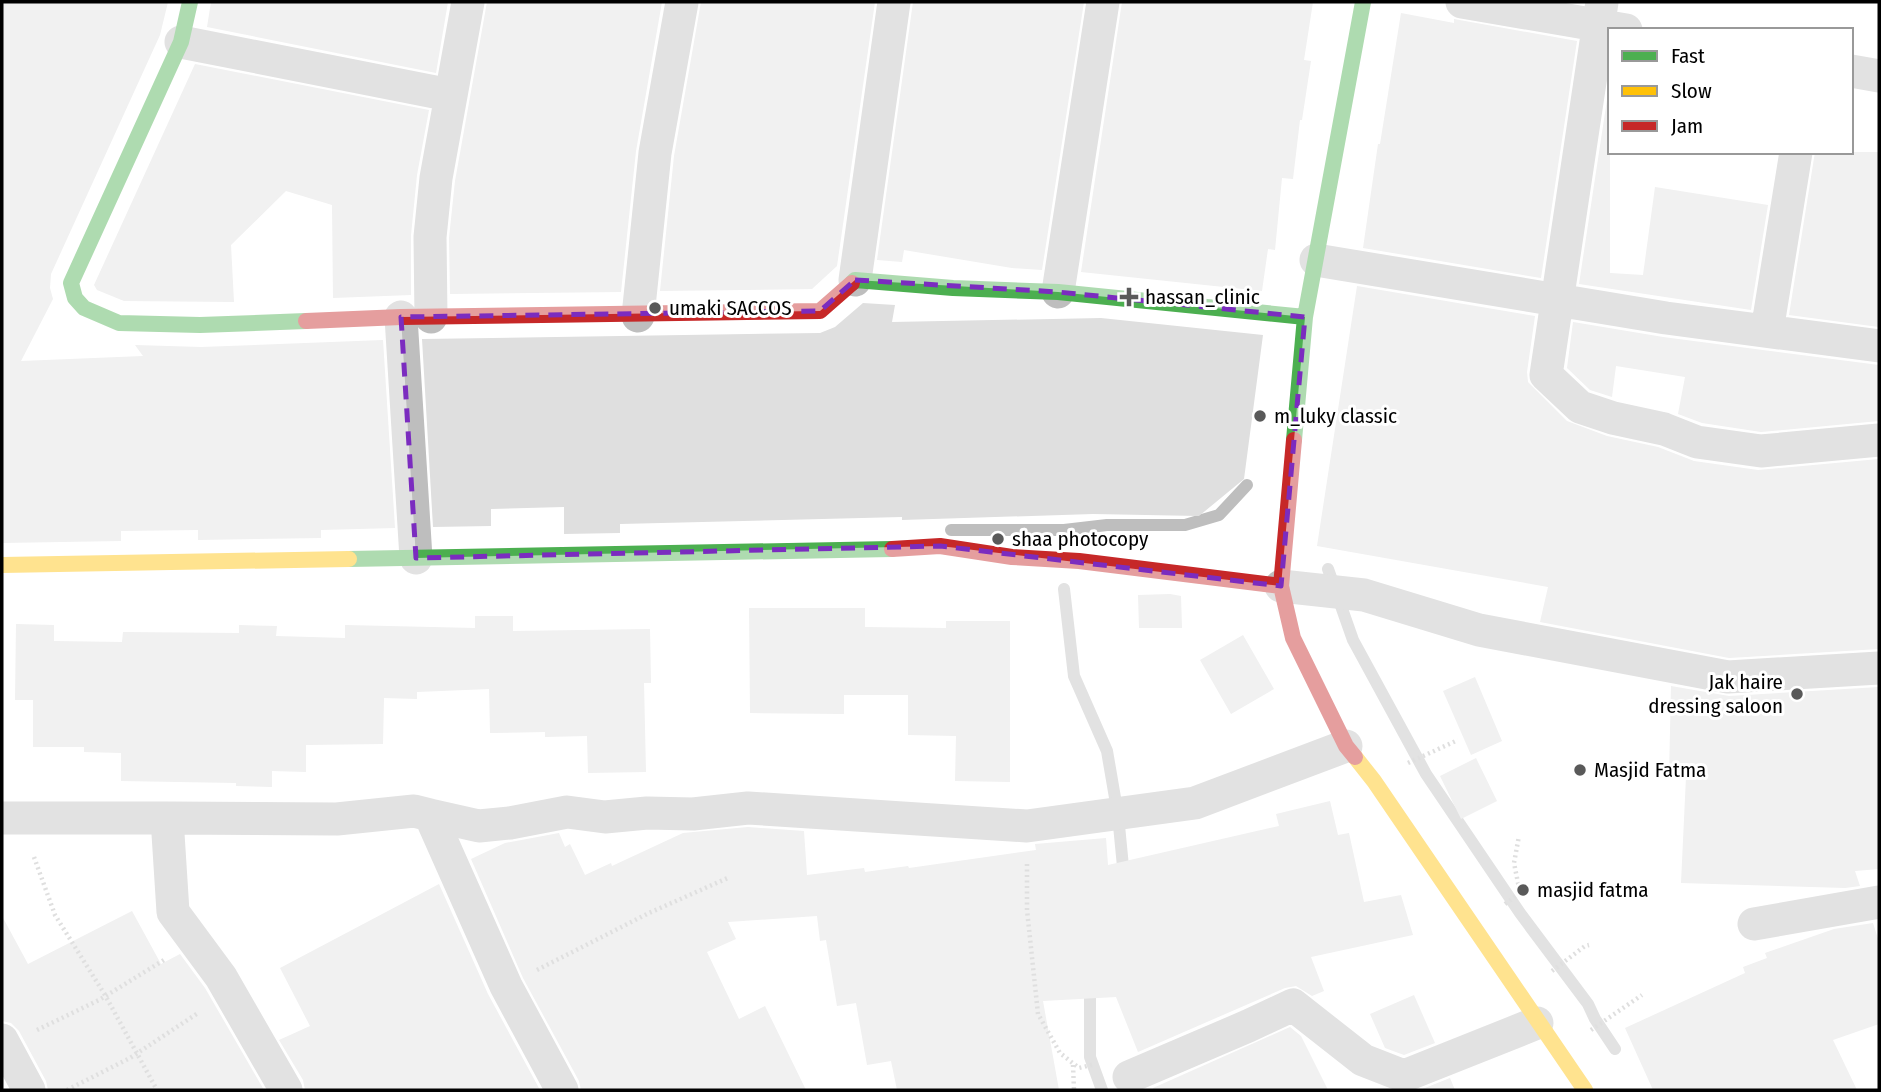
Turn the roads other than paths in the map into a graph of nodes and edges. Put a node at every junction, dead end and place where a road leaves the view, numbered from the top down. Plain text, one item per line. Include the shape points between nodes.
1 (190, 2) edge
2 (468, 2) edge
3 (682, 2) edge
4 (894, 2) edge
5 (1103, 2) edge
6 (1363, 2) edge
7 (1462, 2) edge
8 (1608, 19) edge
9 (181, 42) junction
10 (1853, 71) edge
11 (1879, 76) edge
12 (450, 95) junction
13 (1796, 154) edge
14 (1316, 260) junction
15 (855, 280) junction
16 (1058, 292) junction
17 (1557, 299) junction
18 (638, 316) junction
19 (416, 317) junction
20 (1305, 317) junction
21 (1767, 331) junction
22 (1879, 346) edge
23 (1879, 440) edge
24 (416, 558) junction
25 (2, 565) edge
26 (1293, 588) junction
27 (1879, 668) edge
28 (1346, 746) junction
29 (430, 815) junction
30 (12, 817) edge
31 (167, 818) junction
32 (1879, 902) edge
33 (1754, 924) dead end
34 (1537, 1023) junction
35 (3, 1043) edge
36 (1112, 1074) edge
37 (29, 1090) edge
38 (286, 1090) edge
39 (562, 1090) edge
40 (1585, 1090) edge

1 - 9 street
2 - 12 street
3 - 18 street via 655,153
4 - 15 street
5 - 16 street
6 - 14 street
7 - 8 street
8 - 17 street
9 - 12 street
9 - 19 street via 71,283 84,309 119,323 200,326
10 - 11 street
12 - 19 street
13 - 21 street
14 - 17 street
14 - 20 street
15 - 16 street
15 - 18 street via 820,311
16 - 20 street
17 - 21 street
17 - 23 street via 1546,375 1580,407 1698,442 1761,451
18 - 19 street
19 - 24 street
20 - 26 street
21 - 22 street
24 - 25 street
24 - 26 street via 940,546
26 - 27 street via 1364,595 1479,630 1728,677
26 - 28 street via 1293,638
28 - 29 street via 1195,803 1027,826 748,808 605,817 567,812 479,826
28 - 34 street
29 - 31 street via 414,811 337,819
29 - 39 street via 506,986
30 - 31 street
31 - 38 street via 173,912 231,995
32 - 33 street
34 - 36 street via 1404,1076 1363,1060 1293,1004 1248,1026
34 - 40 street
35 - 37 street

